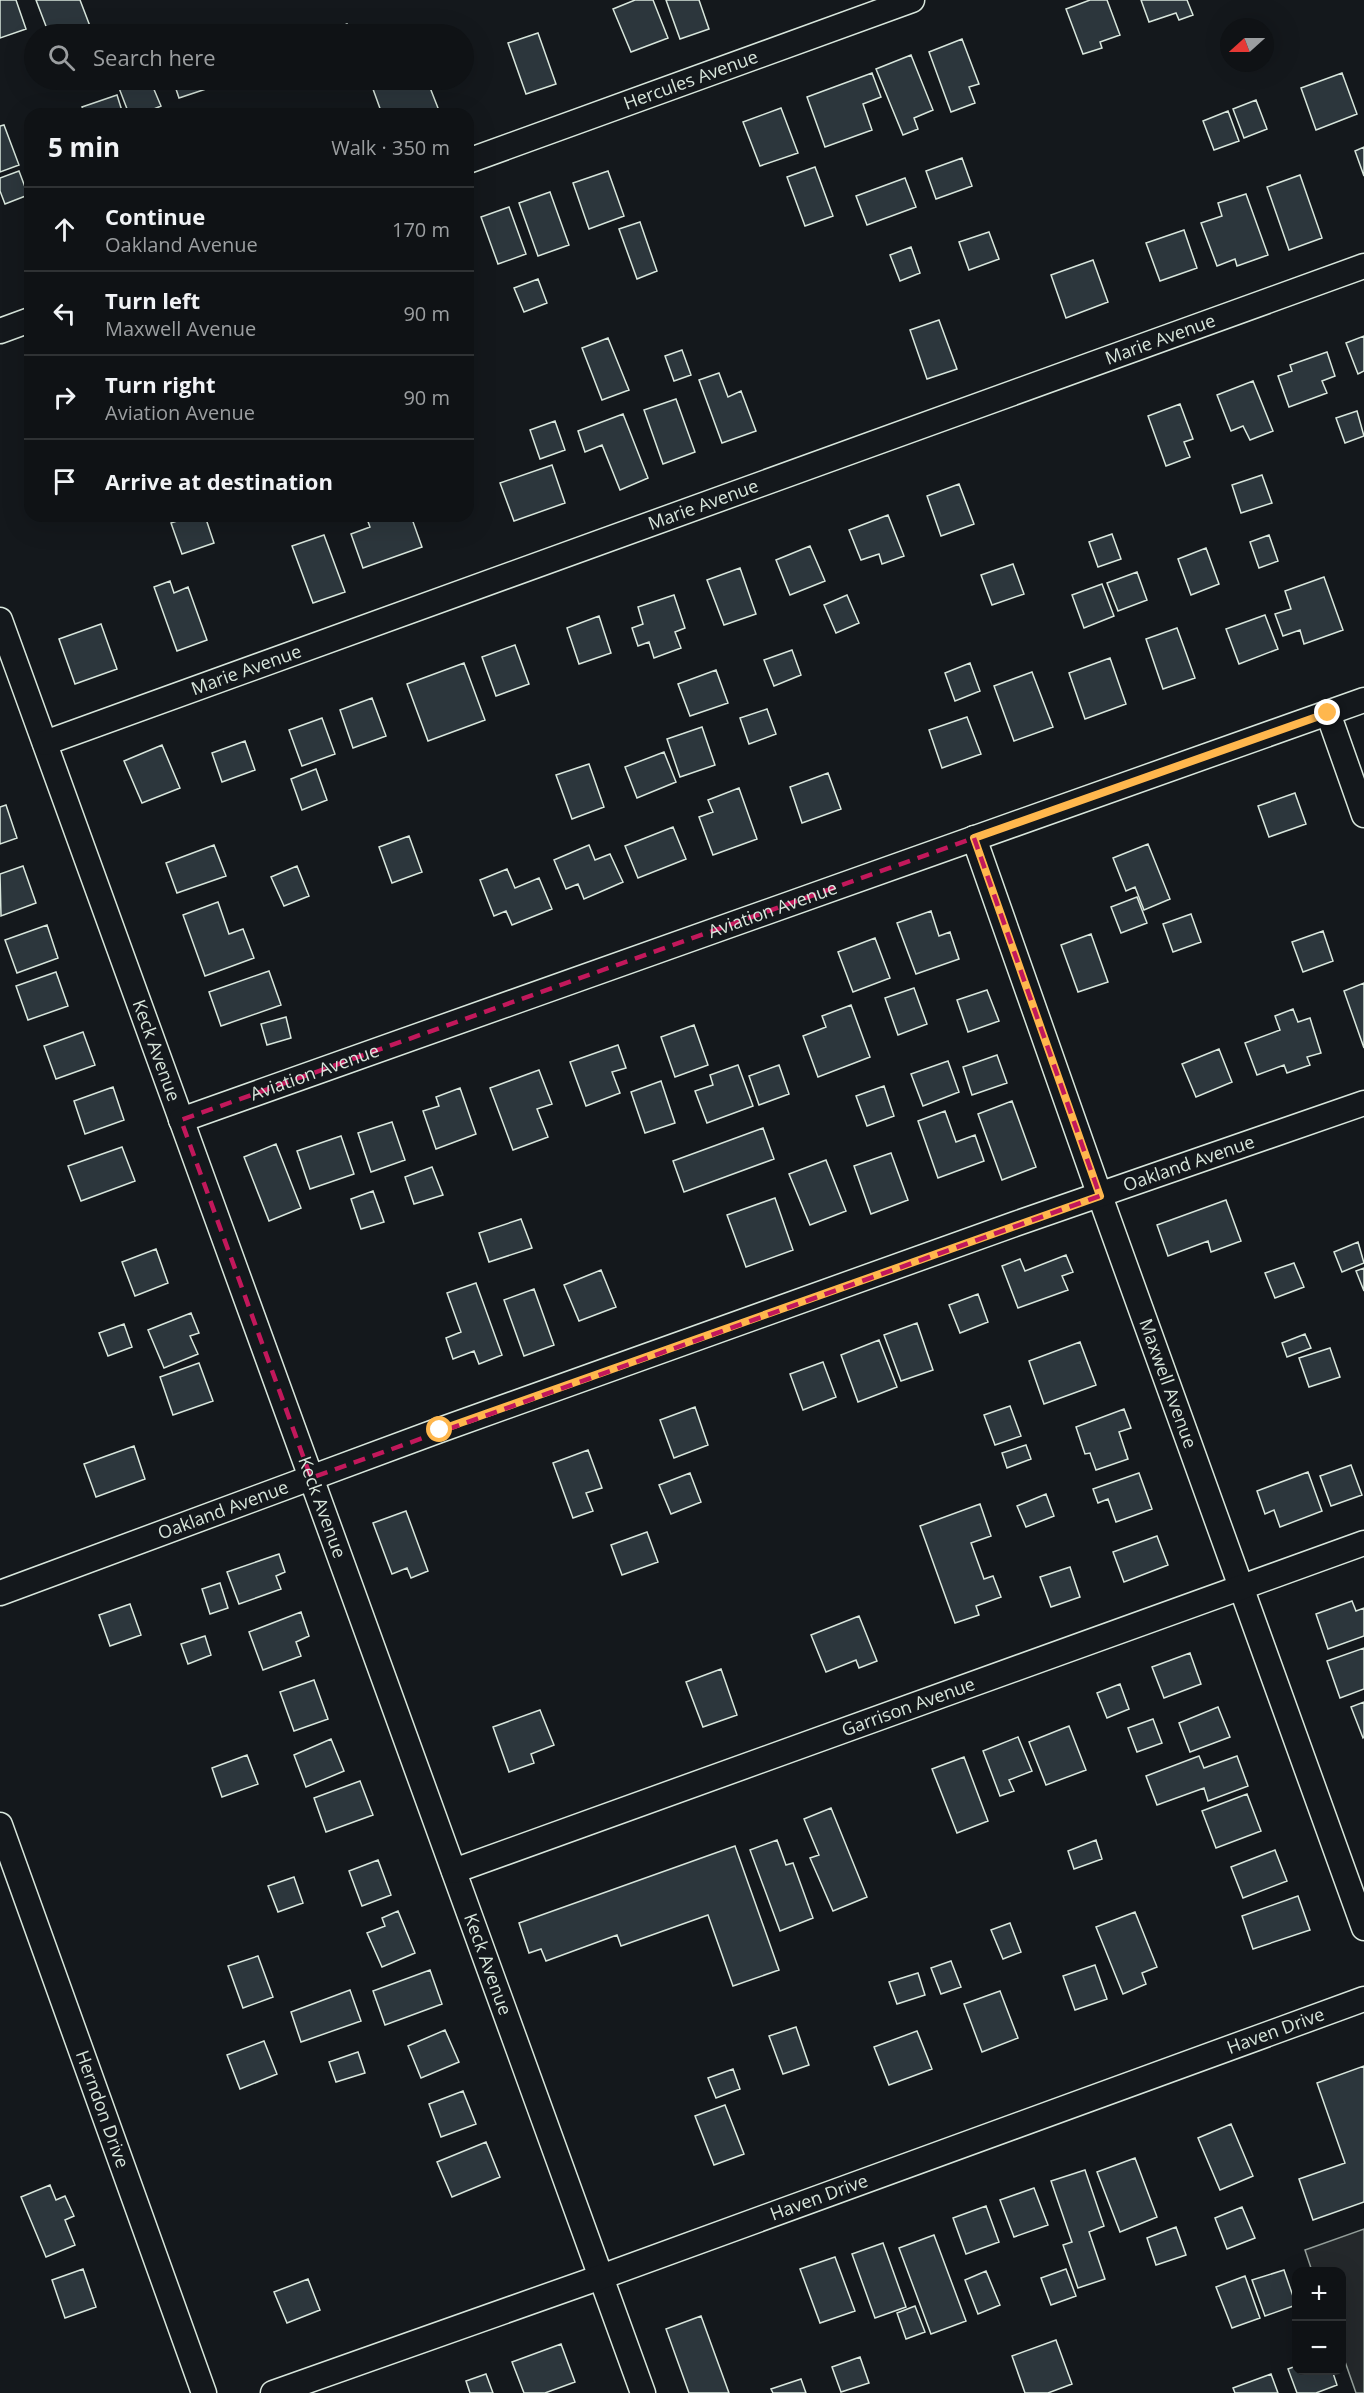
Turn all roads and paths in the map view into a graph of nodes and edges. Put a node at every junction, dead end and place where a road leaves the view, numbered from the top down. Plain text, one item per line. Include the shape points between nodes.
1 (912, 0) edge
2 (474, 159) edge
3 (1364, 266) edge
4 (24, 322) edge
5 (0, 331) edge
6 (0, 620) edge
7 (1364, 700) edge
8 (1328, 713) junction
9 (45, 743) junction
10 (1364, 815) edge
11 (974, 838) junction
12 (1364, 1103) edge
13 (181, 1120) junction
14 (1100, 1196) junction
15 (311, 1478) junction
16 (1364, 1543) edge
17 (1241, 1587) junction
18 (0, 1593) edge
19 (0, 1825) edge
20 (454, 1871) junction
21 (1364, 1928) edge
22 (1364, 1999) edge
23 (601, 2277) junction
24 (204, 2393) edge
25 (273, 2393) edge
26 (643, 2393) edge

1 - 2 street, Hercules Avenue
3 - 9 street, Marie Avenue
4 - 5 street
6 - 9 street, Keck Avenue
7 - 8 street, Aviation Avenue
8 - 10 street
8 - 11 street, Aviation Avenue
9 - 13 street, Keck Avenue
11 - 13 street, Aviation Avenue
11 - 14 street, Maxwell Avenue
12 - 14 street, Oakland Avenue
13 - 15 street, Keck Avenue
14 - 15 street, Oakland Avenue
14 - 17 street, Maxwell Avenue
15 - 18 street, Oakland Avenue
15 - 20 street, Keck Avenue
16 - 17 street, Garrison Avenue
17 - 20 street, Garrison Avenue
17 - 21 street, Maxwell Avenue
19 - 24 street, Herndon Drive
20 - 23 street, Keck Avenue
22 - 23 street, Haven Drive
23 - 25 street, Haven Drive
23 - 26 street, Keck Avenue

